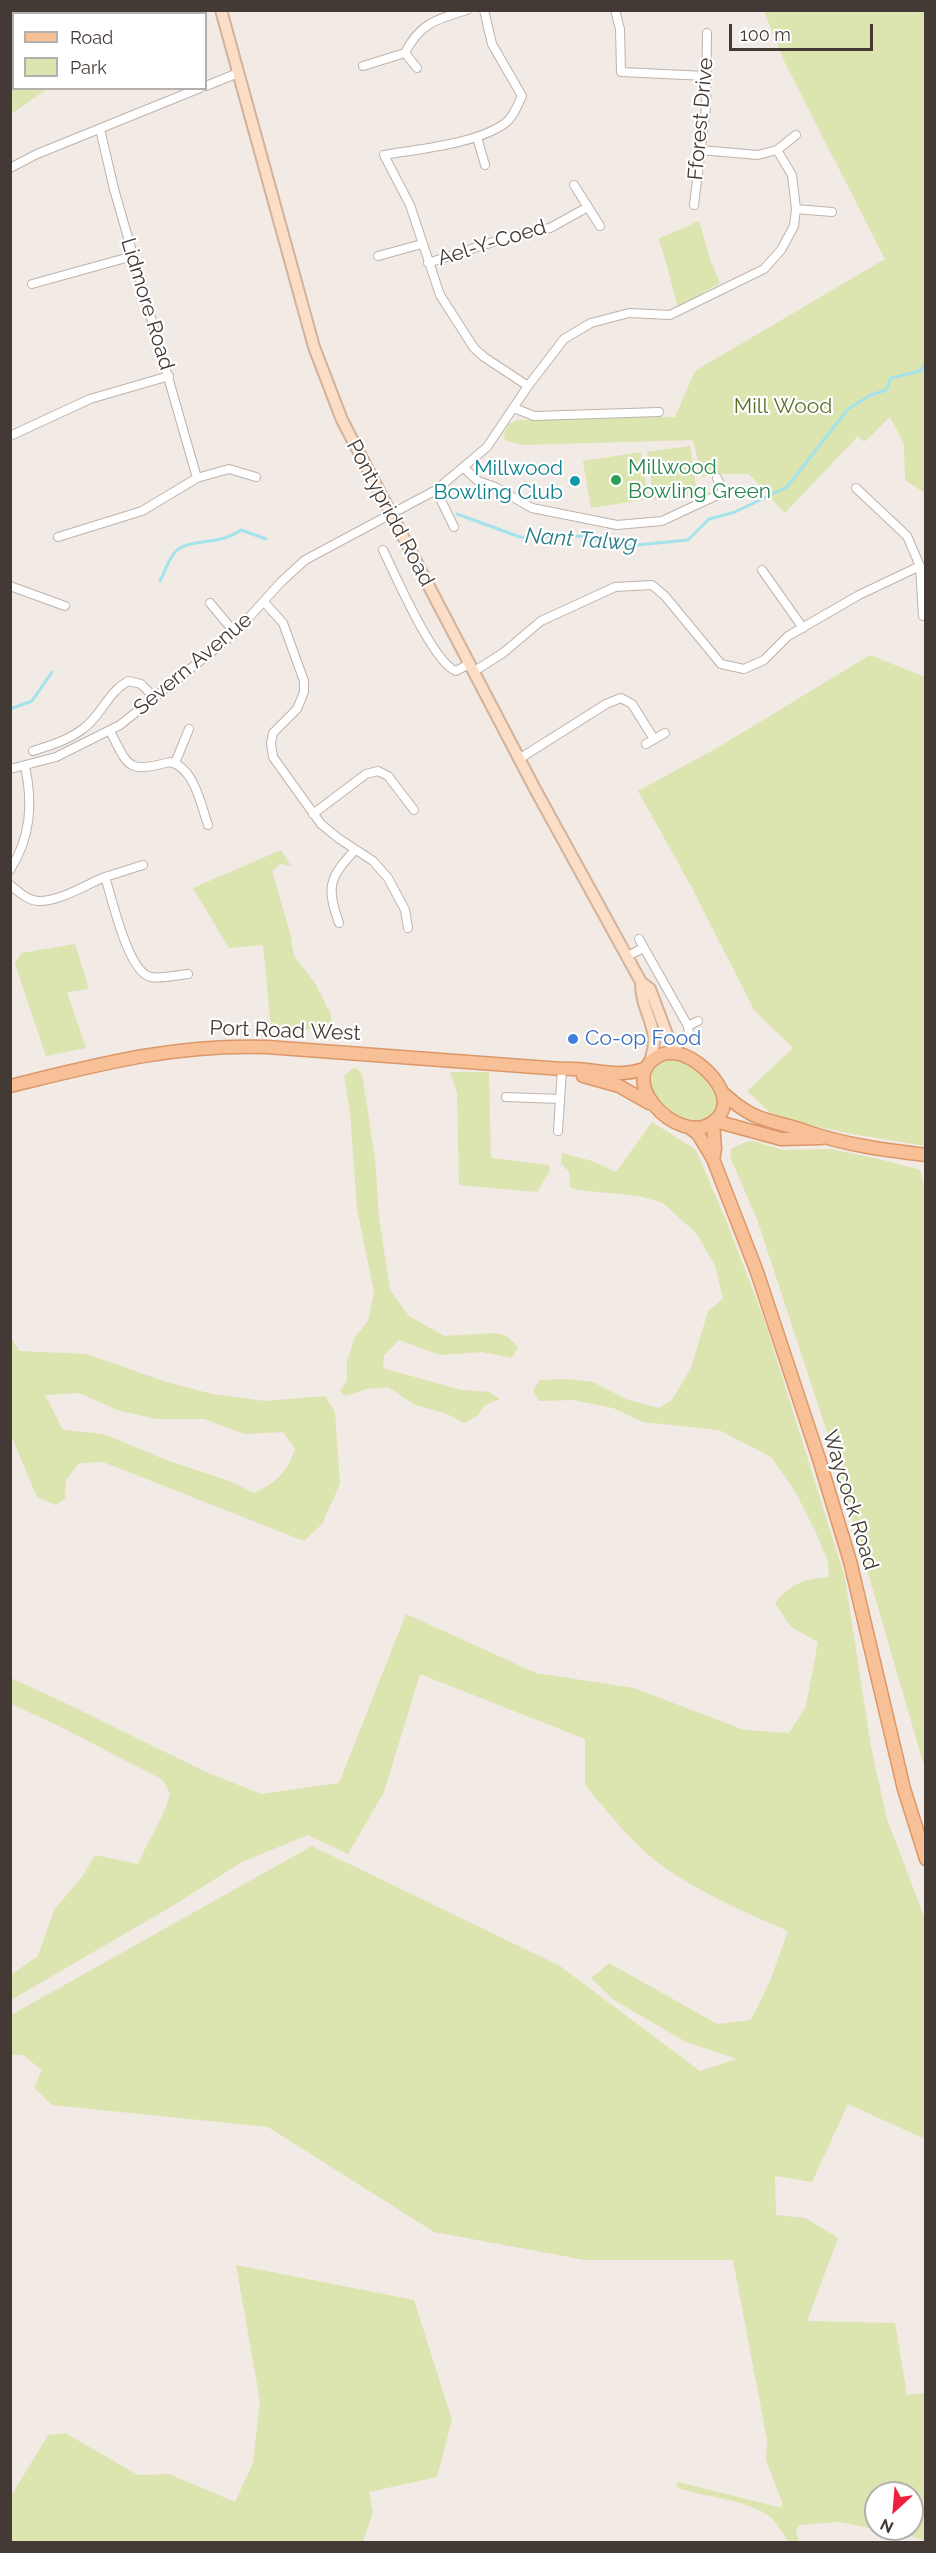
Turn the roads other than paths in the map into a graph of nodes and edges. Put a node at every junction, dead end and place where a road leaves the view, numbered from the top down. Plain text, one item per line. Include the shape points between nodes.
1 (221, 10) edge
2 (467, 10) edge
3 (484, 10) edge
4 (615, 10) edge
5 (707, 33) dead end
6 (405, 53) junction
7 (363, 66) dead end
8 (417, 68) dead end
9 (238, 73) junction
10 (706, 76) junction
11 (207, 86) edge
12 (195, 90) edge
13 (100, 129) junction
14 (796, 135) dead end
15 (477, 137) junction
16 (700, 150) junction
17 (777, 150) junction
18 (485, 165) dead end
19 (10, 168) edge
20 (574, 185) dead end
21 (694, 205) dead end
22 (588, 207) junction
23 (796, 209) junction
24 (832, 212) dead end
25 (600, 226) dead end
26 (422, 244) junction
27 (133, 256) junction
28 (378, 256) dead end
29 (428, 262) junction
30 (32, 284) dead end
31 (169, 376) junction
32 (528, 386) junction
33 (514, 408) junction
34 (659, 412) dead end
35 (10, 436) edge
36 (464, 468) junction
37 (256, 477) dead end
38 (197, 478) junction
39 (717, 478) dead end
40 (856, 488) dead end
41 (436, 490) junction
42 (390, 515) junction
43 (454, 527) dead end
44 (57, 537) dead end
45 (383, 550) dead end
46 (920, 566) junction
47 (762, 570) dead end
48 (10, 586) edge
49 (264, 602) junction
50 (210, 603) dead end
51 (64, 606) dead end
52 (923, 616) dead end
53 (803, 628) junction
54 (235, 633) junction
55 (471, 668) junction
56 (155, 698) junction
57 (189, 729) dead end
58 (110, 731) junction
59 (665, 733) dead end
60 (33, 751) dead end
61 (519, 759) junction
62 (175, 763) junction
63 (25, 766) junction
64 (10, 769) edge
65 (414, 810) dead end
66 (313, 814) junction
67 (208, 825) dead end
68 (355, 850) junction
69 (143, 865) dead end
70 (10, 870) edge
71 (105, 877) junction
72 (10, 885) edge
73 (339, 923) dead end
74 (408, 928) dead end
75 (639, 939) dead end
76 (644, 948) junction
77 (626, 957) junction
78 (188, 974) dead end
79 (641, 982) junction
80 (698, 1021) dead end
81 (679, 1053) junction
82 (648, 1065) junction
83 (562, 1068) junction
84 (10, 1086) edge
85 (722, 1092) junction
86 (506, 1097) dead end
87 (560, 1099) junction
88 (658, 1109) junction
89 (714, 1122) junction
90 (689, 1127) junction
91 (558, 1131) dead end
92 (822, 1138) junction
93 (926, 1155) edge
94 (713, 1159) junction
95 (926, 1859) edge

1 - 9 main road, Pontypridd Road
2 - 6 street via 437,19 414,36
3 - 15 street via 492,44 522,96 502,126
4 - 10 street via 620,29 621,72
5 - 10 street, Fforest Drive
6 - 7 street
6 - 8 street
9 - 11 street
9 - 42 main road, Pontypridd Road via 322,372
10 - 16 street, Fforest Drive
12 - 13 street
13 - 19 street
13 - 27 street, Lidmore Road
14 - 17 street
15 - 18 street
15 - 26 street via 384,155 410,205
16 - 17 street via 758,155
16 - 21 street, Fforest Drive
17 - 23 street via 792,175
20 - 22 street
22 - 25 street
22 - 29 street, Ael-Y-Coed via 550,228
23 - 24 street
23 - 32 street, Severn Avenue via 794,226 764,269 670,315 629,313 591,323 564,339
26 - 28 street
26 - 29 street
27 - 30 street
27 - 31 street, Lidmore Road
29 - 32 street via 440,295 474,348
31 - 35 street via 90,399
31 - 38 street, Lidmore Road
32 - 33 street, Severn Avenue
33 - 34 street via 534,416
33 - 36 street, Severn Avenue via 495,438
36 - 39 street via 478,481 532,508 617,525 662,521 724,492
36 - 41 street, Severn Avenue
37 - 38 street via 229,469
38 - 44 street via 142,512
40 - 46 street via 908,536
41 - 42 street, Severn Avenue
41 - 43 street
42 - 49 street, Severn Avenue via 305,560
42 - 55 main road, Pontypridd Road
45 - 55 street via 425,635 443,661 456,671
46 - 52 street
46 - 53 street
47 - 53 street
48 - 51 street
49 - 54 street, Severn Avenue
49 - 66 street via 284,623 304,681 297,709 273,733 273,757
50 - 54 street
53 - 55 street via 788,636 764,660 744,669 721,663 652,585 615,587 541,621 503,653
54 - 56 street, Severn Avenue
55 - 61 main road, Pontypridd Road
56 - 58 street, Severn Avenue
56 - 60 street via 136,681 122,684 85,728
57 - 62 street
58 - 62 street via 126,762 135,768
58 - 63 street, Severn Avenue via 77,748
59 - 61 street via 650,741 632,704 621,698
61 - 77 main road, Pontypridd Road
62 - 67 street via 190,777
63 - 64 street, Severn Avenue
63 - 70 street via 30,792 29,822
65 - 66 street via 388,776 378,771 366,774
66 - 68 street
68 - 73 street via 336,870 330,897
68 - 74 street via 374,861 388,878 405,909
69 - 71 street
71 - 72 street via 38,901
71 - 78 street via 128,949 140,972 151,977
75 - 76 street
76 - 77 street
76 - 80 street via 688,1030
77 - 79 main road, Pontypridd Road
79 - 81 main road, Pontypridd Road via 650,989 668,1037
79 - 82 main road, Pontypridd Road via 640,994 655,1035
81 - 82 main road via 666,1053
81 - 85 main road via 702,1067
82 - 83 main road, Port Road West via 621,1075
82 - 88 main road via 645,1091
83 - 84 main road, Port Road West via 220,1046 147,1054
83 - 87 street
83 - 88 main road, Port Road West via 619,1086
85 - 89 main road via 723,1107
85 - 92 main road via 759,1119
86 - 87 street
87 - 91 street
88 - 90 main road
89 - 90 main road
89 - 92 main road via 781,1139
89 - 94 main road, Waycock Road
90 - 94 main road, Waycock Road
92 - 93 main road
94 - 95 main road, Waycock Road via 757,1272 835,1510 904,1789

